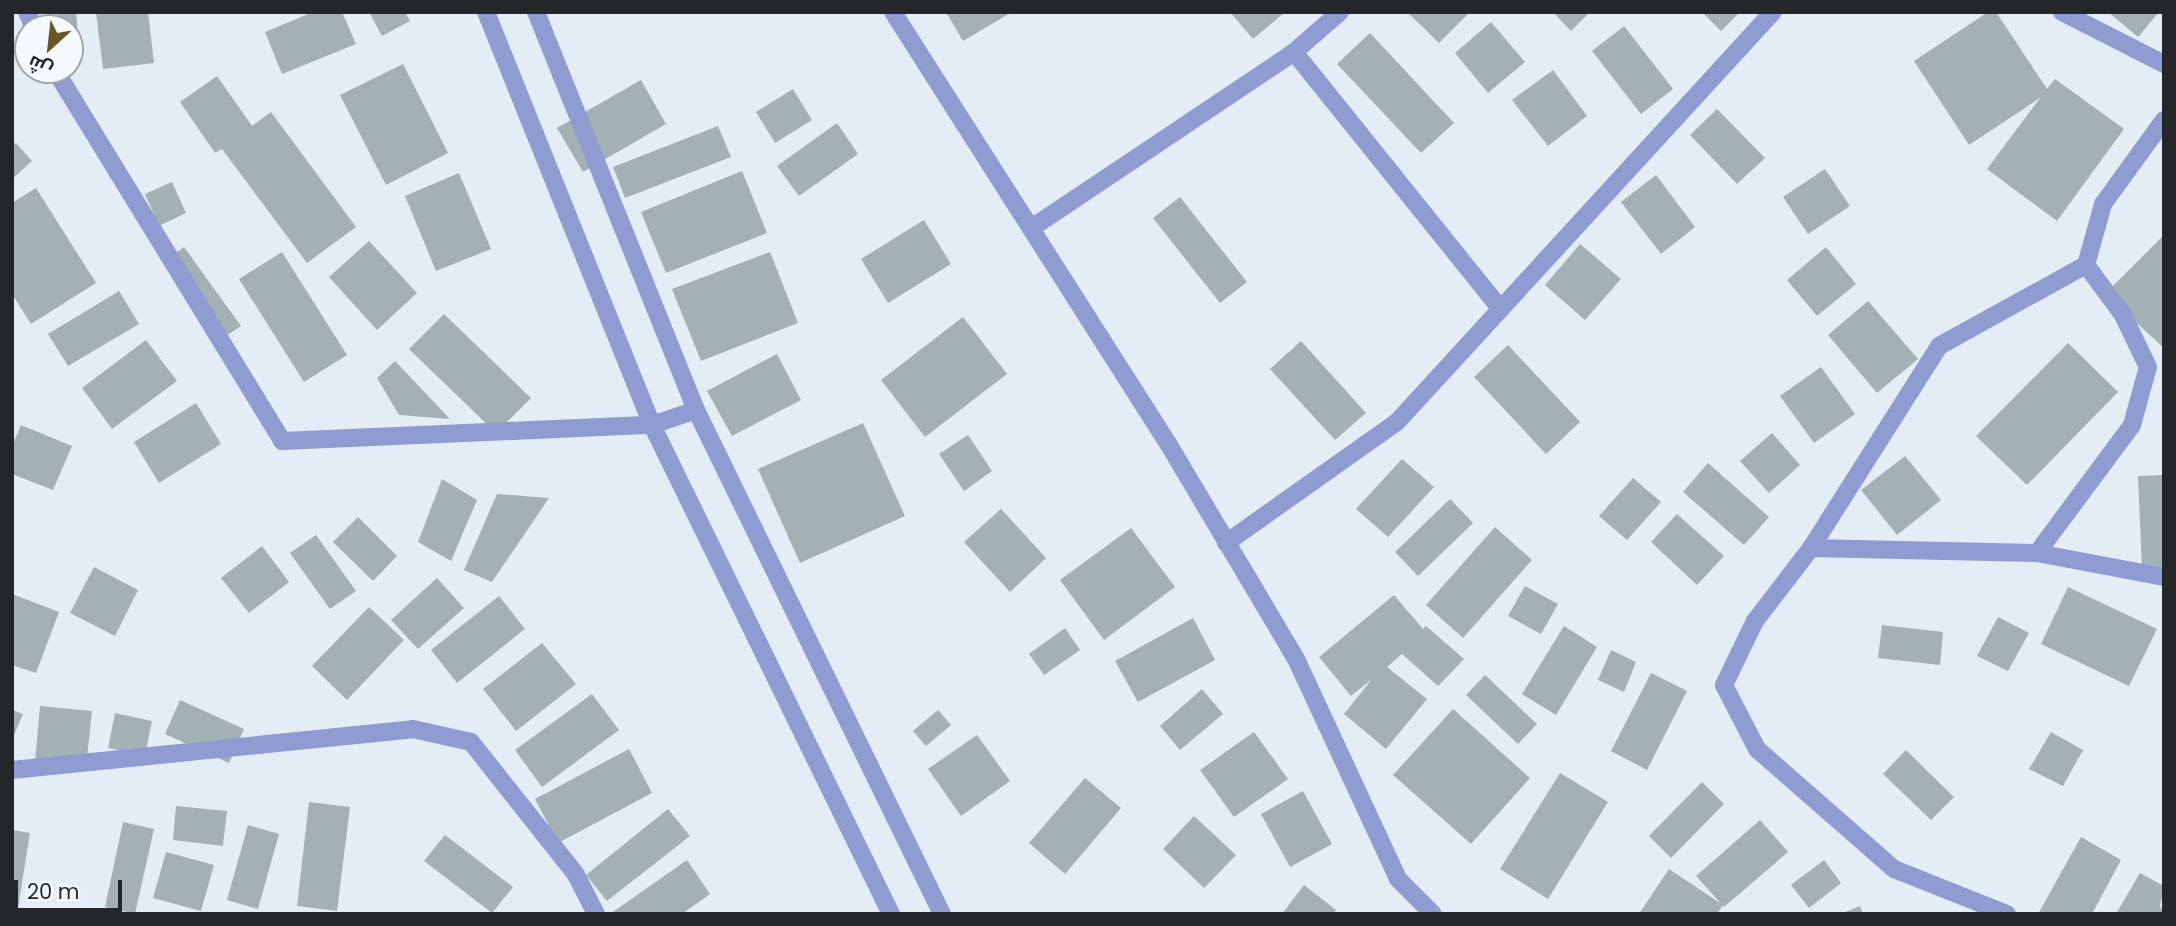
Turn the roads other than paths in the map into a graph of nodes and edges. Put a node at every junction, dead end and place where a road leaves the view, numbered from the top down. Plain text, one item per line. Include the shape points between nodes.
1 (486, 12) edge
2 (536, 12) edge
3 (893, 12) edge
4 (1340, 12) edge
5 (1773, 12) edge
6 (2062, 12) edge
7 (1294, 52) junction
8 (2164, 64) edge
9 (64, 84) edge
10 (2164, 120) edge
11 (1033, 227) junction
12 (2086, 265) junction
13 (1500, 309) junction
14 (696, 410) junction
15 (652, 425) junction
16 (1226, 542) junction
17 (1811, 548) junction
18 (2036, 553) junction
19 (2164, 577) edge
20 (12, 770) edge
21 (596, 914) edge
22 (891, 914) edge
23 (942, 914) edge
24 (1433, 914) edge
25 (2007, 914) edge

1 - 15 street
2 - 14 street
3 - 11 street
4 - 7 street
5 - 13 street
6 - 8 street
7 - 11 street
7 - 13 street
9 - 15 street via 282,441
10 - 12 street via 2103,204
11 - 16 street
12 - 17 street via 1939,346
12 - 18 street via 2123,315 2148,367 2132,425
13 - 16 street via 1397,422
14 - 15 street
14 - 23 street
15 - 22 street
16 - 24 street via 1297,662 1398,879
17 - 18 street
17 - 25 street via 1755,621 1724,685 1757,749 1894,869
18 - 19 street
20 - 21 street via 413,729 471,742 575,873

